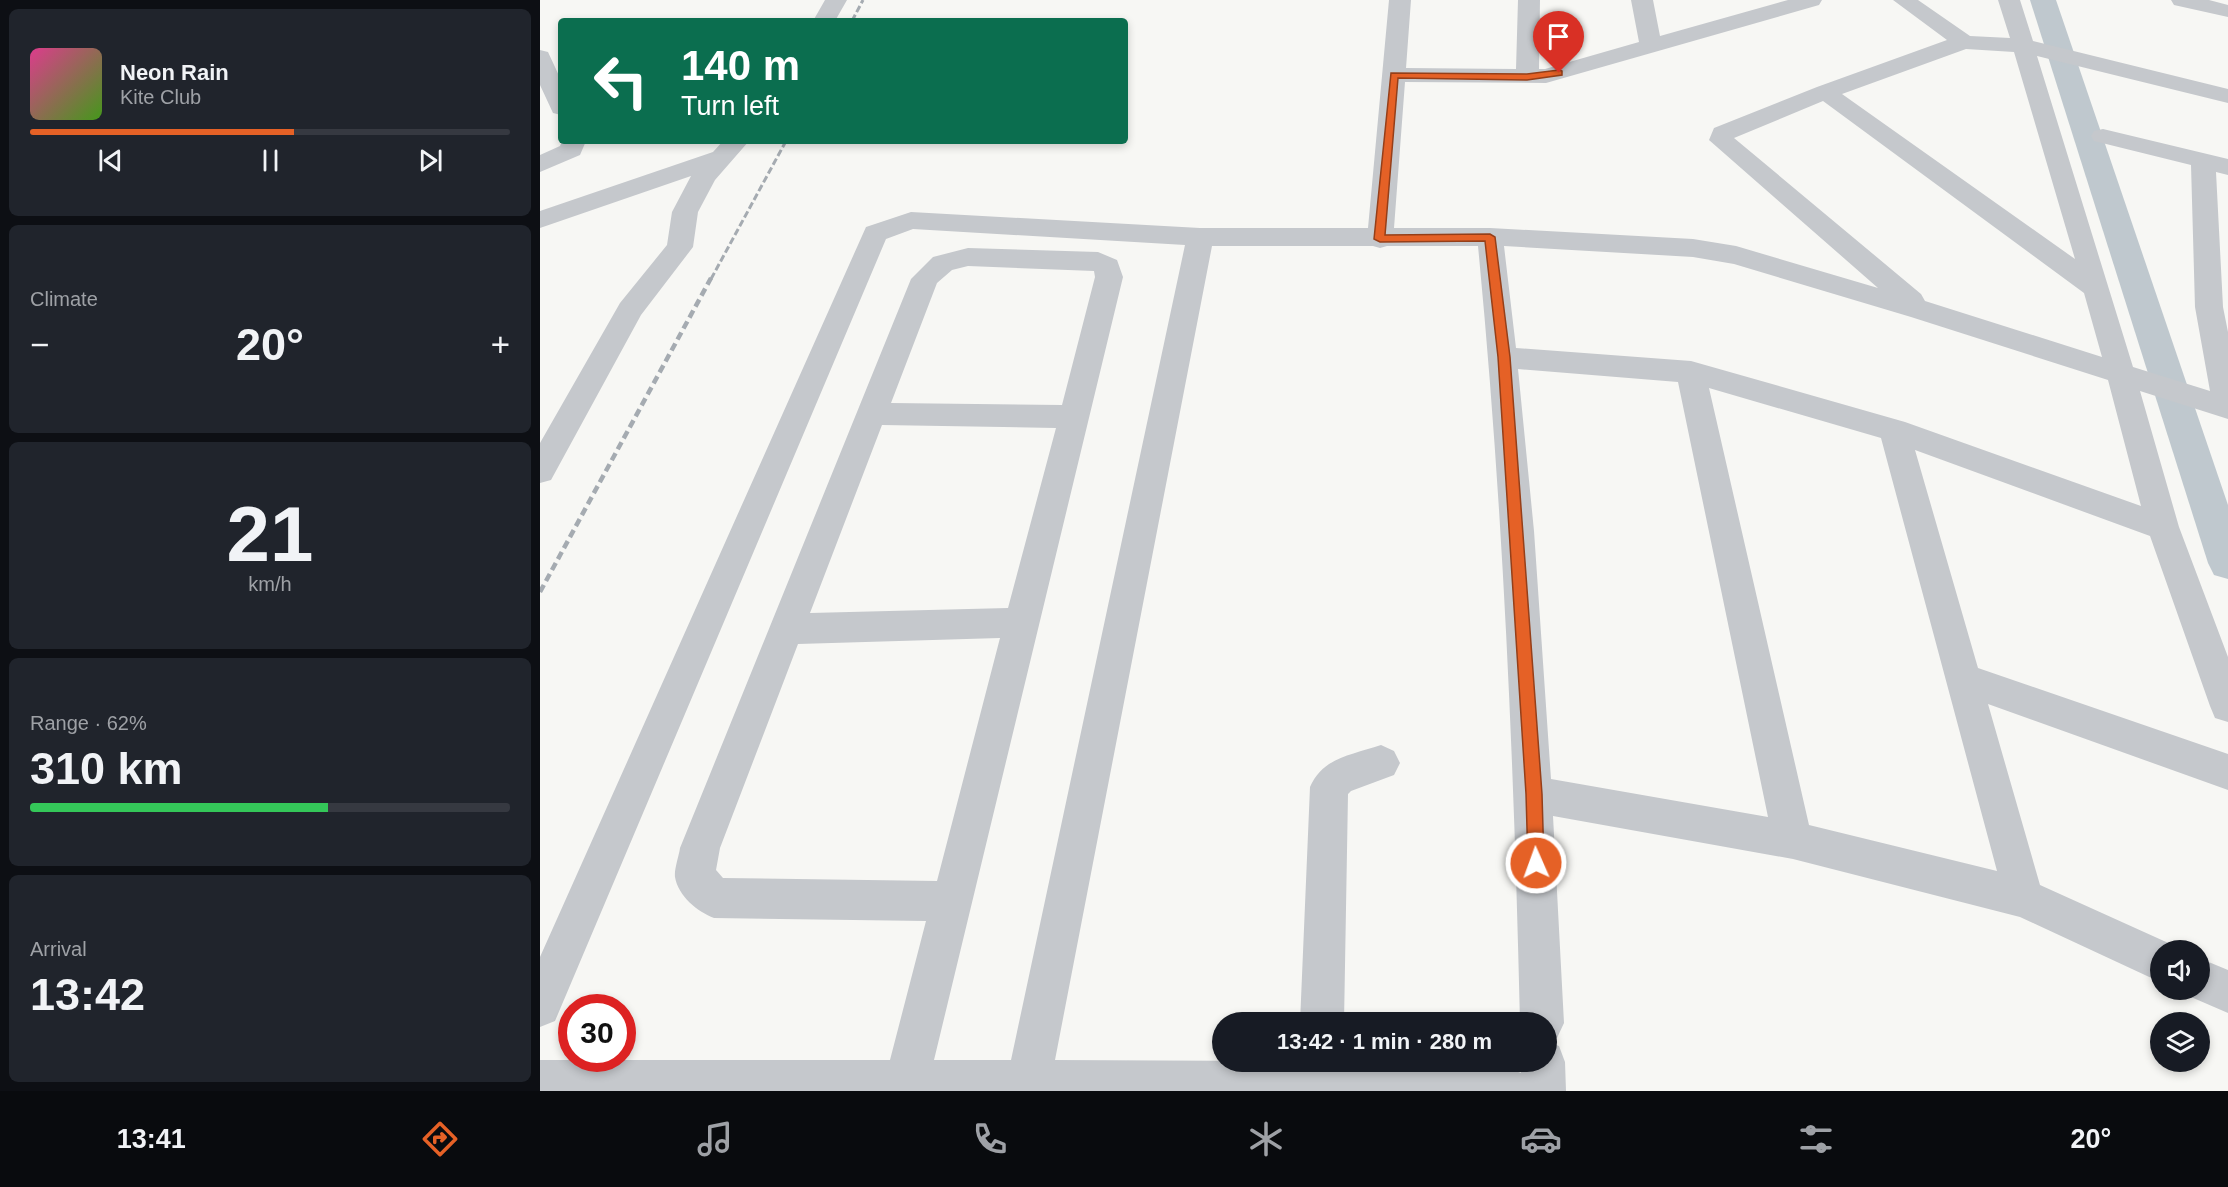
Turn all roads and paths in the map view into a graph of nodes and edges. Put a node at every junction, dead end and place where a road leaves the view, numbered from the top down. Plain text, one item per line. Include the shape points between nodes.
1 (836, 0) edge
2 (1400, 0) edge
3 (1529, 0) edge
4 (1642, 0) edge
5 (1904, 0) edge
6 (2009, 0) edge
7 (2182, 0) edge
8 (1797, 2) edge
9 (2228, 11) edge
10 (826, 18) edge
11 (1964, 42) junction
12 (1651, 46) junction
13 (2025, 46) junction
14 (540, 57) edge
15 (1394, 75) junction
16 (1527, 77) junction
17 (1825, 92) junction
18 (2228, 96) edge
19 (558, 101) edge
20 (2103, 136) dead end
21 (573, 144) edge
22 (730, 149) edge
23 (540, 164) edge
24 (2215, 164) edge
25 (540, 220) edge
26 (1200, 237) junction
27 (1490, 237) junction
28 (1380, 239) junction
29 (2097, 288) junction
30 (1921, 310) junction
31 (2218, 310) edge
32 (1504, 357) junction
33 (1691, 372) junction
34 (2123, 376) junction
35 (2223, 406) edge
36 (870, 414) junction
37 (1074, 417) junction
38 (1894, 430) junction
39 (540, 471) edge
40 (2163, 527) junction
41 (1022, 623) junction
42 (785, 629) junction
43 (1963, 679) junction
44 (2228, 706) edge
45 (1381, 763) dead end
46 (2228, 772) edge
47 (1534, 794) junction
48 (1793, 840) junction
49 (2024, 898) junction
50 (952, 901) junction
51 (2150, 956) edge
52 (2210, 984) edge
53 (2228, 992) edge
54 (540, 1006) edge
55 (1322, 1012) edge
56 (1542, 1012) edge
57 (1321, 1072) edge
58 (1543, 1072) edge
59 (540, 1082) edge
60 (906, 1082) junction
61 (956, 1086) edge
62 (1028, 1087) edge
63 (1509, 1091) edge
64 (1544, 1091) edge

1 - 10 street
2 - 15 street
3 - 16 street
4 - 12 street
5 - 11 street
6 - 13 street
7 - 9 street
8 - 12 street
11 - 13 street
11 - 17 street
12 - 16 street via 1559,73
13 - 18 street
13 - 29 street
14 - 19 street
15 - 16 street
15 - 28 street
17 - 29 street
17 - 30 street via 1723,133 1721,140
20 - 24 street
21 - 23 street via 571,150
22 - 25 street
22 - 39 street via 704,176 685,212 680,247 630,310
24 - 31 street
26 - 28 street
26 - 54 street via 911,220 875,233
26 - 62 street
27 - 28 street
27 - 30 street via 1653,245 1736,255
27 - 32 street
29 - 34 street
30 - 34 street
31 - 35 street
32 - 33 street
32 - 47 street
33 - 38 street
33 - 48 street
34 - 35 street
34 - 40 street
36 - 37 street
36 - 37 street via 925,279 943,263 968,257 1098,261 1107,266 1109,277
36 - 42 street
37 - 41 street
38 - 40 street
38 - 43 street
40 - 44 street
41 - 42 street
41 - 50 street
42 - 50 street via 700,848 695,876 714,898
43 - 46 street
43 - 49 street
45 - 55 street via 1339,777 1329,787
47 - 48 street
47 - 56 street
48 - 49 street
49 - 51 street
50 - 60 street
52 - 53 street
57 - 62 street
57 - 63 street via 1467,1083
58 - 64 street
59 - 60 street
60 - 61 street
61 - 62 street

